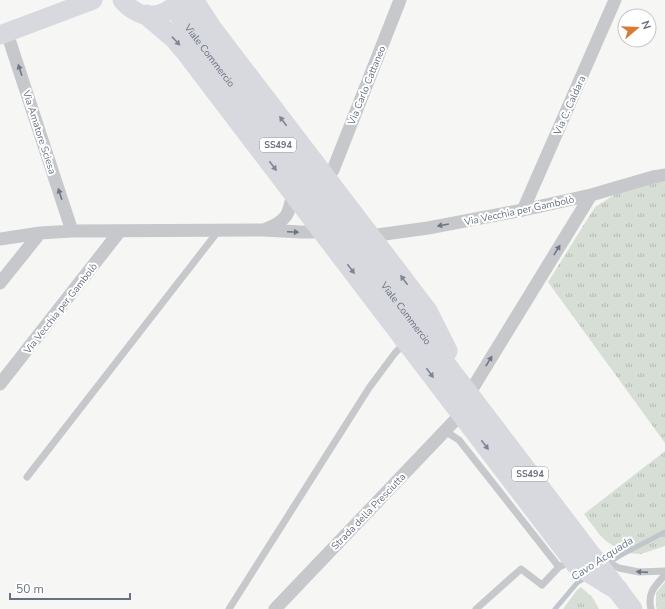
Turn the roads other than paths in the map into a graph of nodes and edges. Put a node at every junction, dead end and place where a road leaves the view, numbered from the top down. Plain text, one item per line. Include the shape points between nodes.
1 (93, 0) edge
2 (122, 0) edge
3 (193, 0) edge
4 (400, 0) edge
5 (615, 0) edge
6 (180, 8) edge
7 (147, 15) junction
8 (4, 34) edge
9 (333, 170) dead end
10 (665, 176) edge
11 (293, 192) junction
12 (591, 195) junction
13 (523, 210) junction
14 (219, 230) junction
15 (263, 230) junction
16 (72, 231) junction
17 (120, 231) junction
18 (40, 232) junction
19 (323, 232) junction
20 (370, 236) junction
21 (0, 239) edge
22 (0, 283) edge
23 (406, 342) junction
24 (0, 384) edge
25 (469, 394) junction
26 (461, 414) junction
27 (445, 430) junction
28 (27, 477) dead end
29 (574, 561) junction
30 (665, 571) edge
31 (665, 575) edge
32 (612, 579) junction
33 (229, 609) edge
34 (275, 609) edge
35 (476, 609) edge
36 (632, 609) edge
37 (651, 609) edge

1 - 8 main road
2 - 7 main road via 133,10
20 -> 3 main road via 212,29
4 - 9 street, Via Carlo Cattaneo
5 - 13 street, Via C. Caldara
6 - 7 main road via 176,4 168,11
6 - 25 main road, Viale Commercio / SS494
7 -> 11 main road via 186,52
16 -> 8 street, Via Amatore Sciesa
10 - 12 street, Via Vecchia per Gambolò via 652,177
11 - 15 street via 287,214 277,225
11 - 19 main road
12 - 13 street, Via Vecchia per Gambolò
25 -> 12 street
13 -> 20 street, Via Vecchia per Gambolò
14 - 15 street
14 - 17 street
14 - 28 lane
15 -> 19 street
16 - 17 street
16 - 18 street
17 - 24 street, Via Vecchia per Gambolò
18 - 21 street
18 - 22 street
19 -> 23 main road
25 -> 20 main road via 428,311
23 -> 26 main road
23 - 33 lane via 370,388
25 - 29 main road, Viale Commercio / SS494
26 - 27 street, Strada della Presciutta
26 -> 29 main road
27 - 29 lane via 459,440
27 - 34 street, Strada della Presciutta
29 - 32 main road, Viale Commercio / SS494
29 - 35 lane via 542,585 521,569
30 -> 32 lane via 639,572
31 - 37 lane via 652,589
32 - 36 main road, Viale Commercio / SS494

